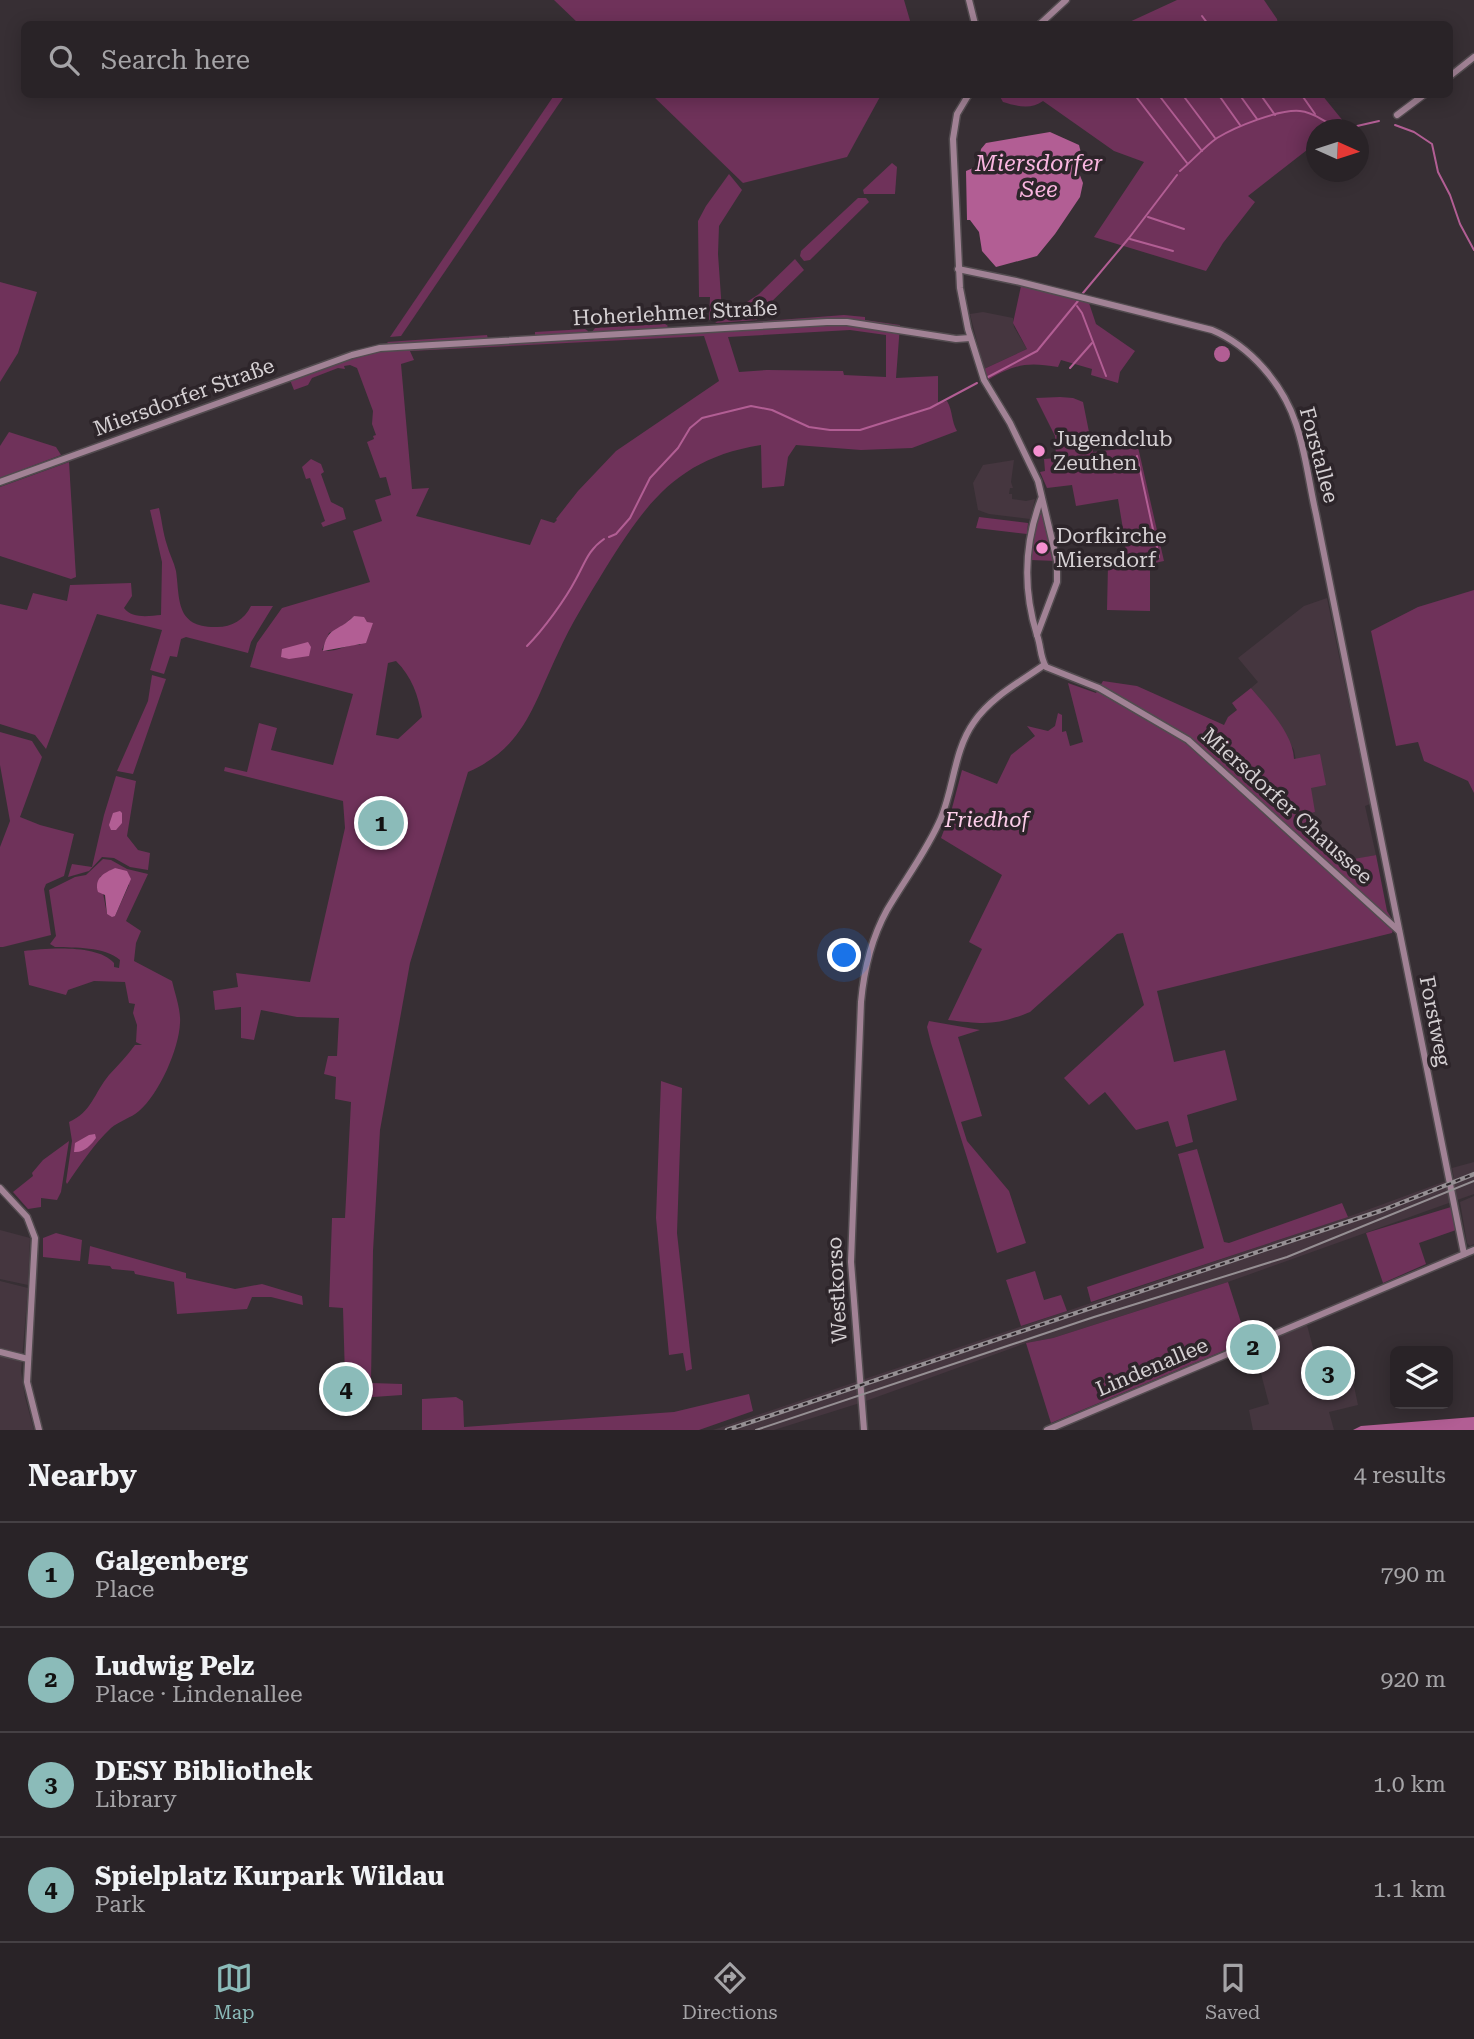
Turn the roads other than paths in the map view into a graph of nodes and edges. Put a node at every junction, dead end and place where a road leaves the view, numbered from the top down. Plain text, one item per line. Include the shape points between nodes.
1 (969, 0) edge
2 (1066, 0) edge
3 (974, 21) edge
4 (1043, 21) edge
5 (1474, 57) edge
6 (1453, 74) edge
7 (967, 98) edge
8 (1420, 98) edge
9 (1397, 115) dead end
10 (958, 269) junction
11 (970, 338) junction
12 (380, 348) joint
13 (0, 482) edge
14 (1041, 499) junction
15 (1037, 635) junction
16 (1044, 665) junction
17 (1373, 794) joint
18 (1399, 932) junction
19 (0, 1188) edge
20 (1474, 1250) edge
21 (1464, 1254) junction
22 (0, 1352) edge
23 (27, 1359) junction
24 (39, 1430) edge
25 (864, 1430) edge
26 (1047, 1430) edge

1 - 3 street
2 - 4 street
5 - 6 street
7 - 10 street via 954,130
8 - 9 street
10 - 11 street
10 - 17 street, Forstallee via 1212,330 1238,344 1276,385 1298,432
11 - 12 street, Hoherlehmer Straße via 827,322
11 - 14 street via 986,385 1035,474
12 - 13 street, Miersdorfer Straße
14 - 15 street via 1026,573
14 - 15 street via 1059,572
15 - 16 street
16 - 18 street, Miersdorfer Chaussee via 1099,688 1188,740
16 - 25 street, Westkorso via 987,706 973,723 933,836 888,908 866,965 851,1268
17 - 18 street, Forstweg
18 - 21 street, Forstweg
19 - 23 street via 27,1217 35,1238
20 - 21 street, Lindenallee
21 - 26 street, Lindenallee
22 - 23 street
23 - 24 street via 28,1389

